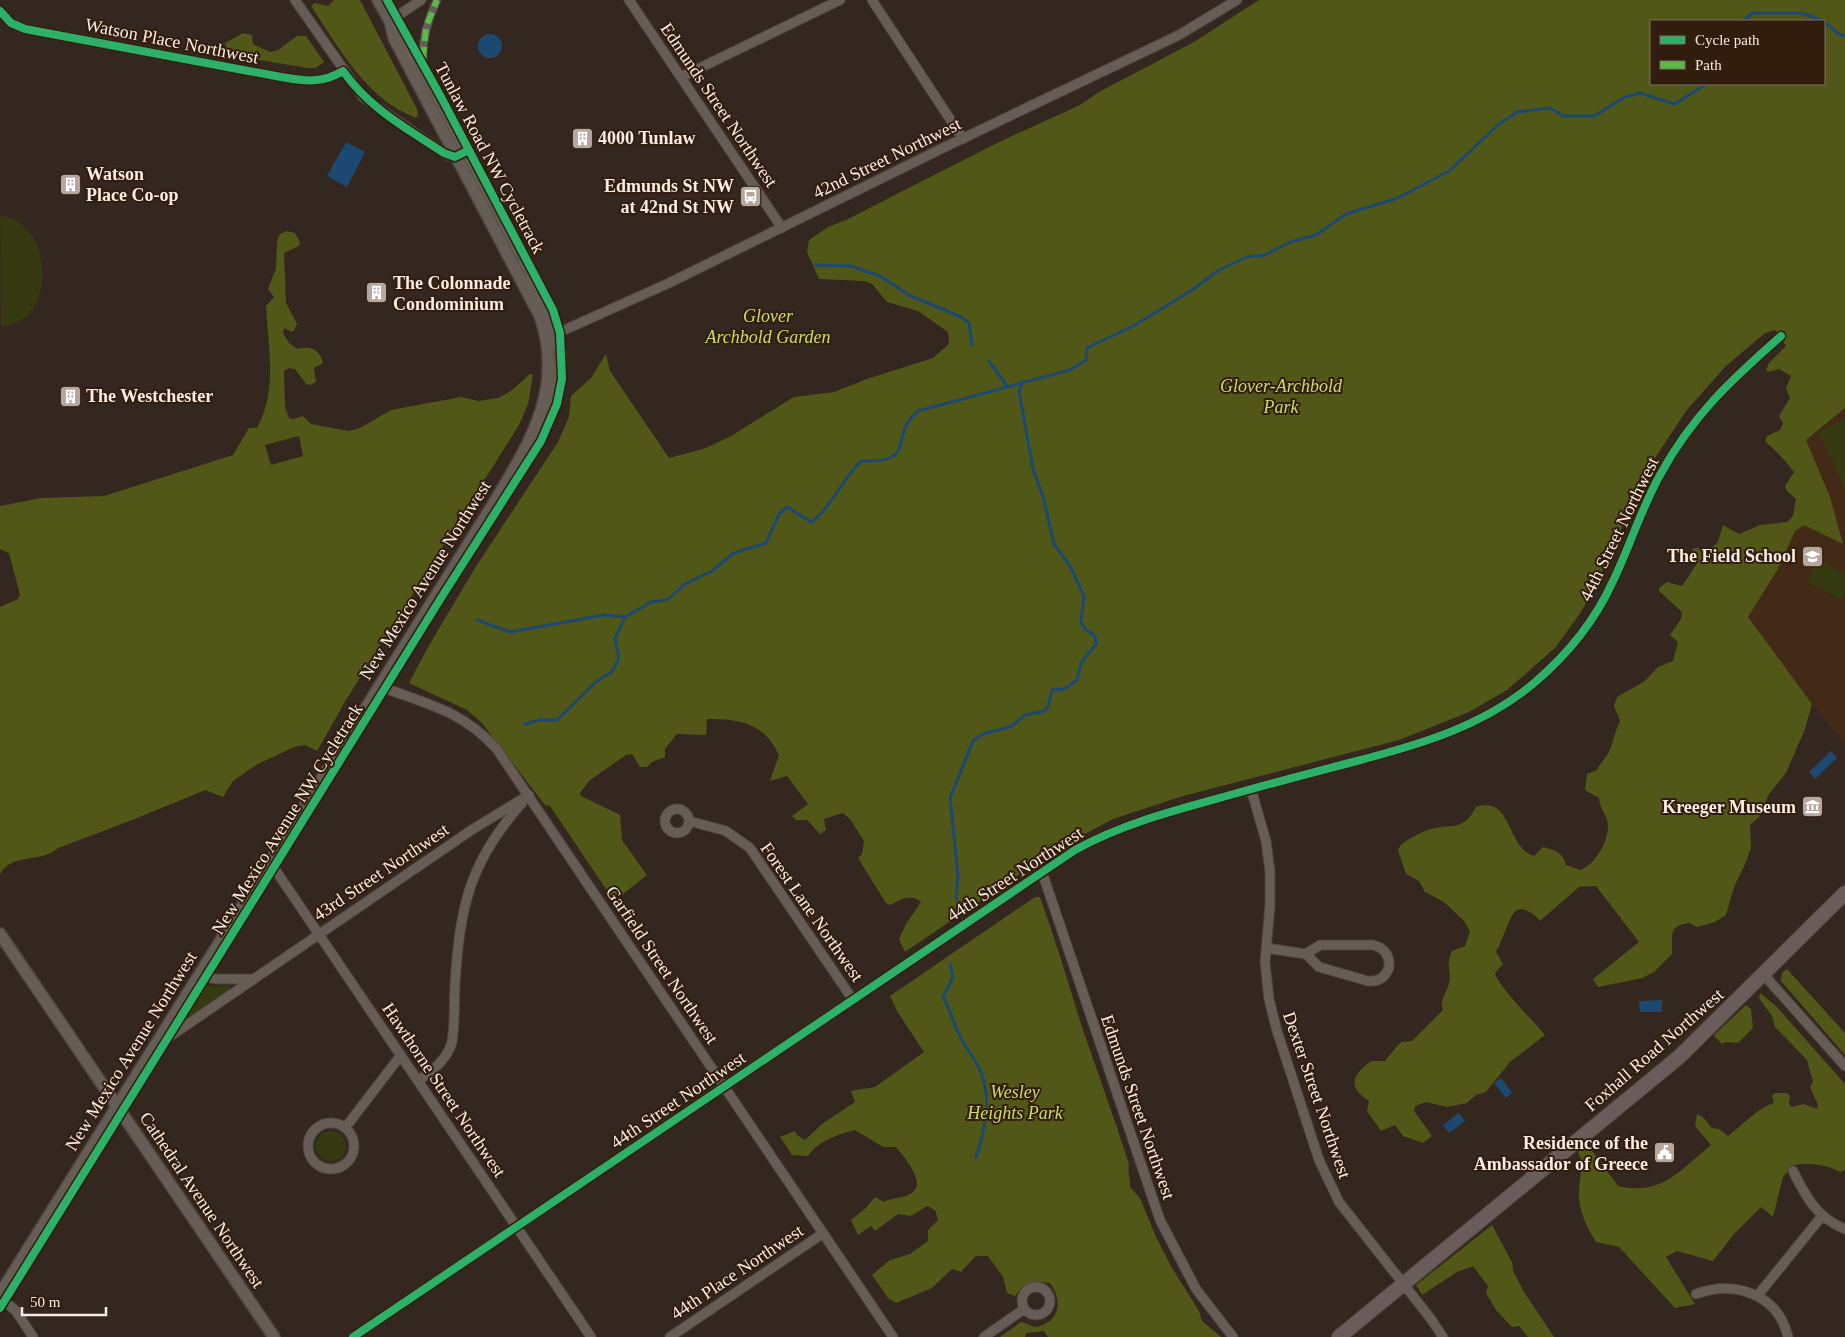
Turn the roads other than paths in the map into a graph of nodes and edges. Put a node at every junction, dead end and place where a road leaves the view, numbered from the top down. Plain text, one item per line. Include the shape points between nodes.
1 (295, 0) edge
2 (378, 0) edge
3 (421, 0) edge
4 (438, 0) edge
5 (629, 0) edge
6 (840, 0) edge
7 (872, 0) edge
8 (1237, 0) edge
9 (0, 11) edge
10 (390, 21) junction
11 (423, 69) junction
12 (343, 70) junction
13 (681, 77) junction
14 (963, 138) junction
15 (466, 151) junction
16 (455, 157) junction
17 (782, 228) junction
18 (551, 336) junction
19 (1781, 336) dead end
20 (380, 686) junction
21 (1251, 789) junction
22 (529, 795) junction
23 (689, 821) dead end
24 (270, 862) junction
25 (1042, 872) junction
26 (1845, 894) edge
27 (0, 934) edge
28 (319, 934) junction
29 (1266, 948) junction
30 (1306, 954) junction
31 (199, 975) junction
32 (1764, 975) junction
33 (254, 978) junction
34 (853, 1000) junction
35 (156, 1046) junction
36 (401, 1055) junction
37 (1845, 1066) edge
38 (418, 1081) junction
39 (724, 1087) junction
40 (117, 1106) junction
41 (345, 1128) junction
42 (1794, 1171) dead end
43 (1822, 1216) junction
44 (516, 1226) junction
45 (1845, 1229) edge
46 (822, 1234) junction
47 (1404, 1284) junction
48 (1696, 1294) dead end
49 (1758, 1295) junction
50 (0, 1296) edge
51 (1024, 1309) dead end
52 (33, 1337) edge
53 (274, 1337) edge
54 (353, 1337) edge
55 (591, 1337) edge
56 (670, 1337) edge
57 (893, 1337) edge
58 (984, 1337) edge
59 (1233, 1337) edge
60 (1339, 1337) edge
61 (1442, 1337) edge
62 (1788, 1337) edge

1 - 12 street
2 - 10 street
3 - 10 street
4 - 11 street via 426,27
5 - 13 street, Edmunds Street Northwest
6 - 13 street
7 - 14 street
8 - 14 street, 42nd Street Northwest via 1179,35
9 - 12 street, Watson Place Northwest via 11,23 25,29 281,77 316,82
10 - 11 street via 402,32
10 - 16 street via 394,38
11 - 15 street
12 - 16 street via 372,104 444,153
13 - 17 street, Edmunds Street Northwest
14 - 17 street, 42nd Street Northwest
15 - 16 street
15 - 18 street via 542,297
16 - 18 street
17 - 18 street, 42nd Street Northwest
18 - 20 street, New Mexico Avenue Northwest via 548,383 529,444
19 - 21 street, 44th Street Northwest via 1731,379 1685,434 1651,491 1603,600 1570,649 1534,683 1488,714 1444,736
20 - 22 street, Garfield Street Northwest via 448,711 468,722 496,748
20 - 24 street, New Mexico Avenue Northwest
21 - 25 street, 44th Street Northwest via 1129,825 1086,844
21 - 29 street, Dexter Street Northwest via 1266,841 1270,872
22 - 28 street, 43rd Street Northwest via 473,829
22 - 38 street via 490,843 473,878 460,926 452,1042 440,1064
22 - 39 street, Garfield Street Northwest
23 - 34 street, Forest Lane Northwest via 726,831 750,848
24 - 28 street, Hawthorne Street Northwest
24 - 31 street, New Mexico Avenue Northwest
25 - 34 street, 44th Street Northwest
25 - 59 street, Edmunds Street Northwest via 1160,1220 1196,1289
26 - 32 main road, Foxhall Road Northwest
27 - 40 street, Cathedral Avenue Northwest
28 - 33 street, 43rd Street Northwest
28 - 36 street, Hawthorne Street Northwest
29 - 30 street
29 - 47 street, Dexter Street Northwest via 1272,1015 1323,1171 1344,1209
30 - 30 street via 1318,967 1368,981 1381,979 1389,968 1387,953 1373,945 1320,945
31 - 33 street via 215,979
31 - 35 street, New Mexico Avenue Northwest
32 - 37 street
32 - 47 main road, Foxhall Road Northwest via 1668,1066
33 - 35 street, 43rd Street Northwest
34 - 39 street, 44th Street Northwest
35 - 40 street, New Mexico Avenue Northwest
36 - 38 street, Hawthorne Street Northwest
36 - 41 street
38 - 44 street, Hawthorne Street Northwest
39 - 44 street, 44th Street Northwest
39 - 46 street, Garfield Street Northwest
40 - 50 street, New Mexico Avenue Northwest
40 - 53 street, Cathedral Avenue Northwest
41 - 41 street via 330,1123 311,1135 308,1150 316,1164 330,1169 344,1166 349,1161 354,1147
42 - 43 street via 1810,1203
43 - 45 street
43 - 49 street
44 - 54 street, 44th Street Northwest
44 - 55 street, Hawthorne Street Northwest
46 - 56 street, 44th Place Northwest
46 - 57 street, Garfield Street Northwest
47 - 60 main road, Foxhall Road Northwest
47 - 61 street, Dexter Street Northwest
48 - 49 street via 1729,1287
49 - 62 street via 1776,1311
50 - 52 street via 15,1310
51 - 58 street

